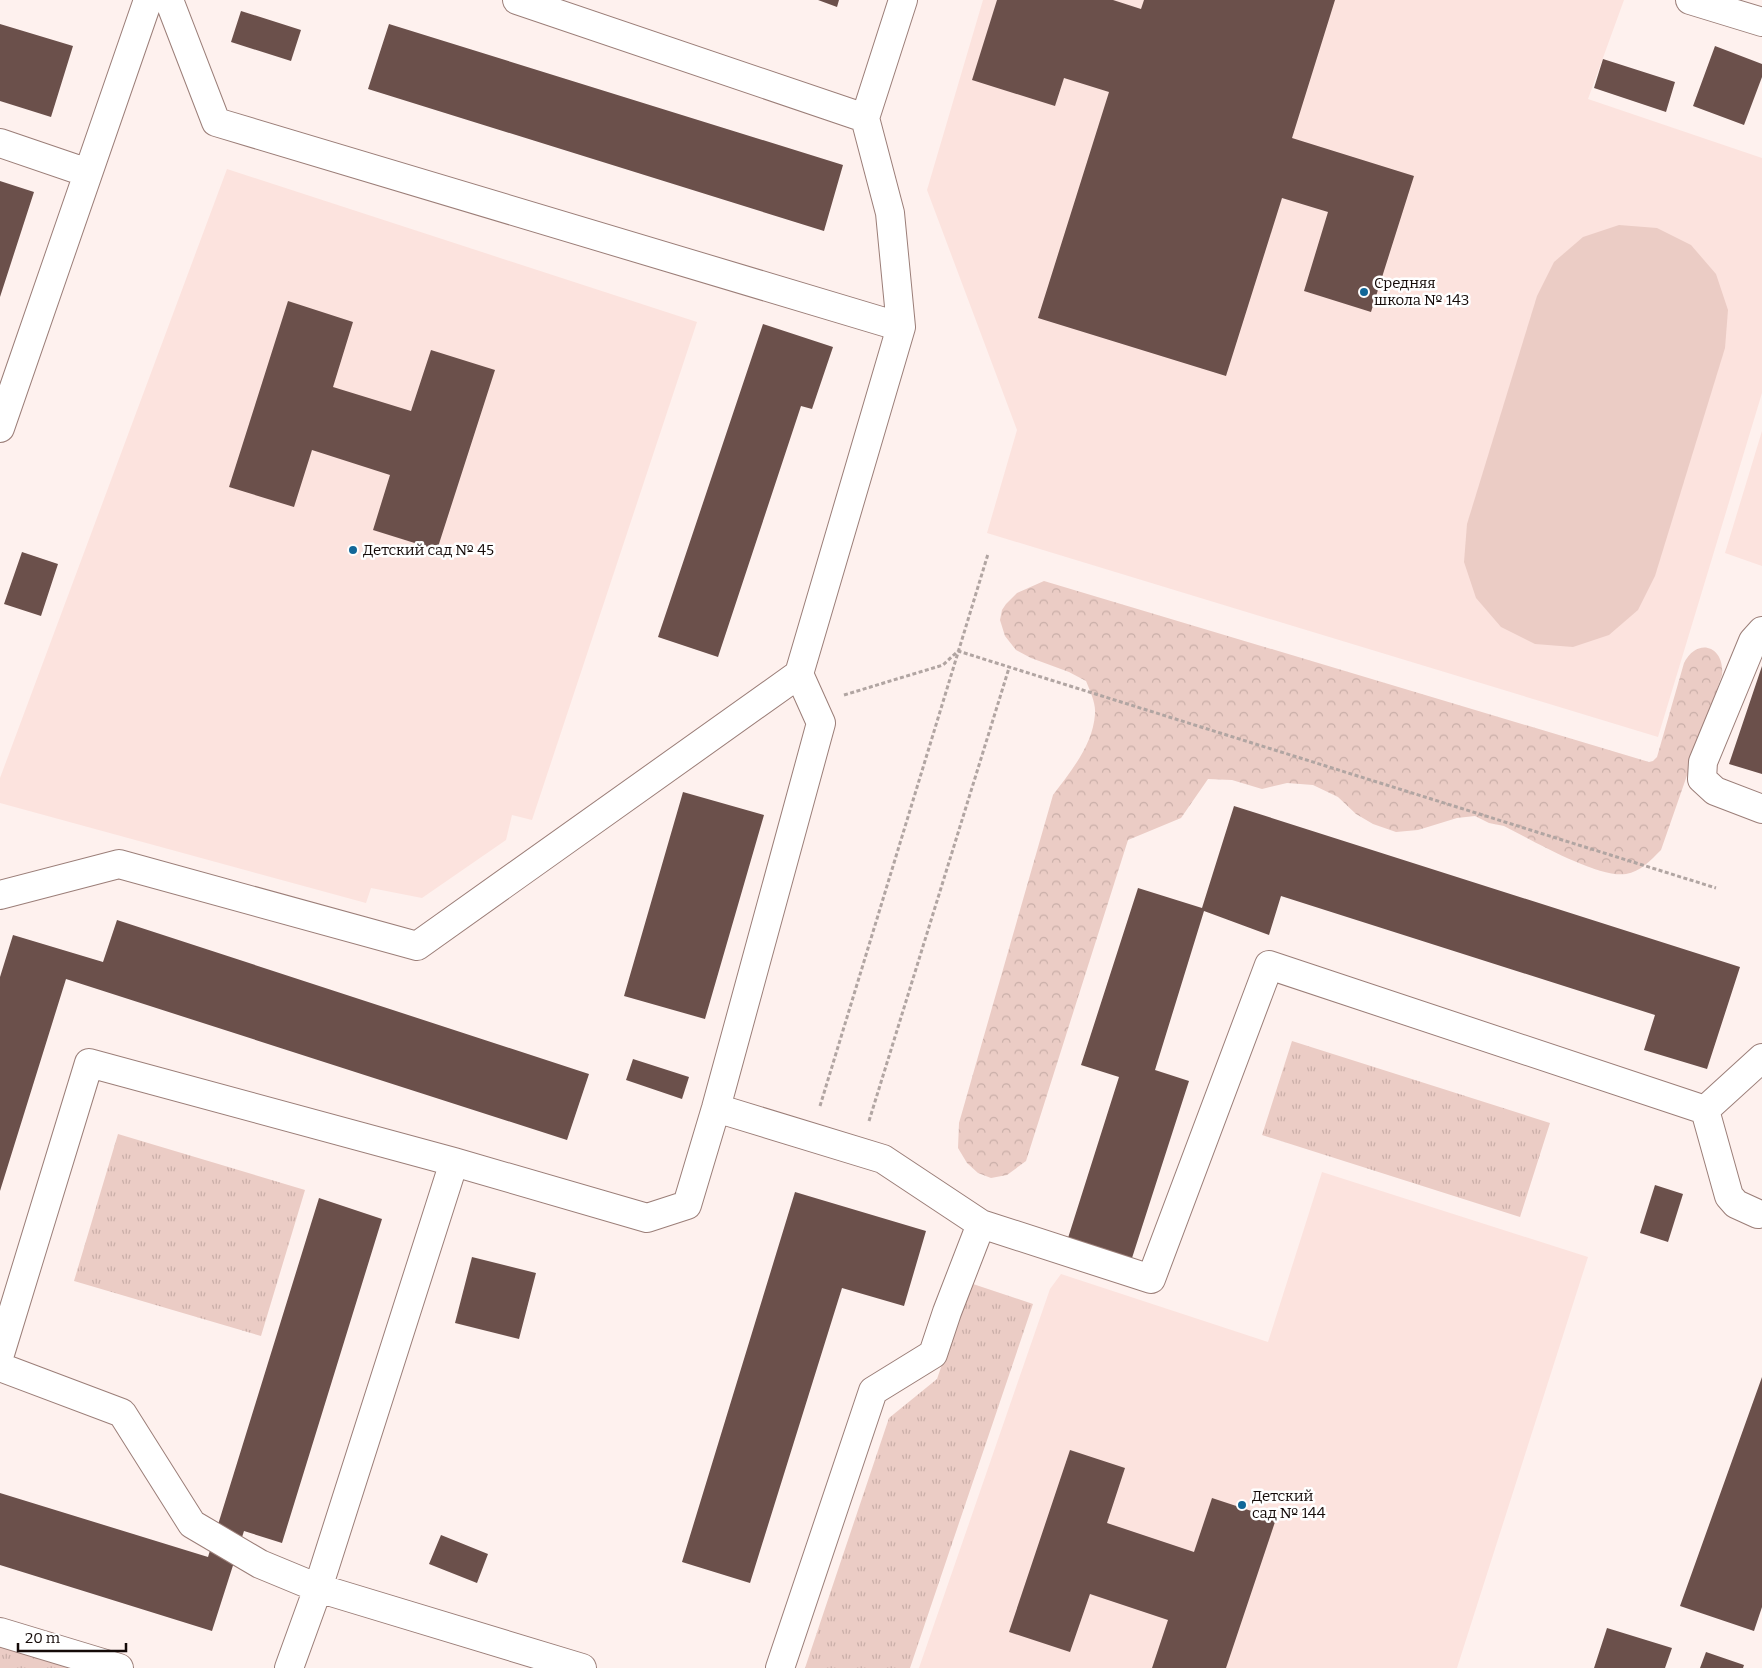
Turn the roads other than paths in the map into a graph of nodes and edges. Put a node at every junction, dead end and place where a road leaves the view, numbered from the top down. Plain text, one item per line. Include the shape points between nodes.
1 (148, 0) edge
2 (169, 0) edge
3 (516, 0) edge
4 (903, 0) edge
5 (1690, 0) edge
6 (1762, 22) edge
7 (865, 118) junction
8 (0, 143) edge
9 (88, 173) junction
10 (901, 327) junction
11 (0, 428) edge
12 (1762, 631) edge
13 (799, 674) junction
14 (1762, 809) edge
15 (0, 895) edge
16 (1762, 1058) edge
17 (716, 1108) junction
18 (1704, 1110) junction
19 (454, 1162) junction
20 (1758, 1214) dead end
21 (981, 1224) junction
22 (0, 1354) edge
23 (0, 1367) edge
24 (318, 1588) junction
25 (0, 1632) edge
26 (568, 1666) edge
27 (119, 1668) edge
28 (289, 1668) edge
29 (780, 1668) edge

1 - 9 lane
2 - 10 lane via 216,122
3 - 7 lane
4 - 7 lane
5 - 6 lane
7 - 10 lane via 890,213
8 - 9 lane
9 - 11 lane
10 - 13 lane
12 - 14 lane via 1753,641 1703,762 1702,779 1715,791
13 - 15 lane via 417,946 119,864
13 - 17 lane via 820,724
16 - 18 lane
17 - 19 lane via 688,1205 647,1218
17 - 21 lane via 883,1159
18 - 20 lane via 1729,1196 1736,1204
18 - 21 lane via 1269,965 1151,1279
19 - 22 lane via 90,1063
19 - 24 lane
21 - 29 lane via 934,1354 873,1391
23 - 24 lane via 122,1413 192,1524 260,1564
24 - 26 lane
24 - 28 lane
25 - 27 lane

